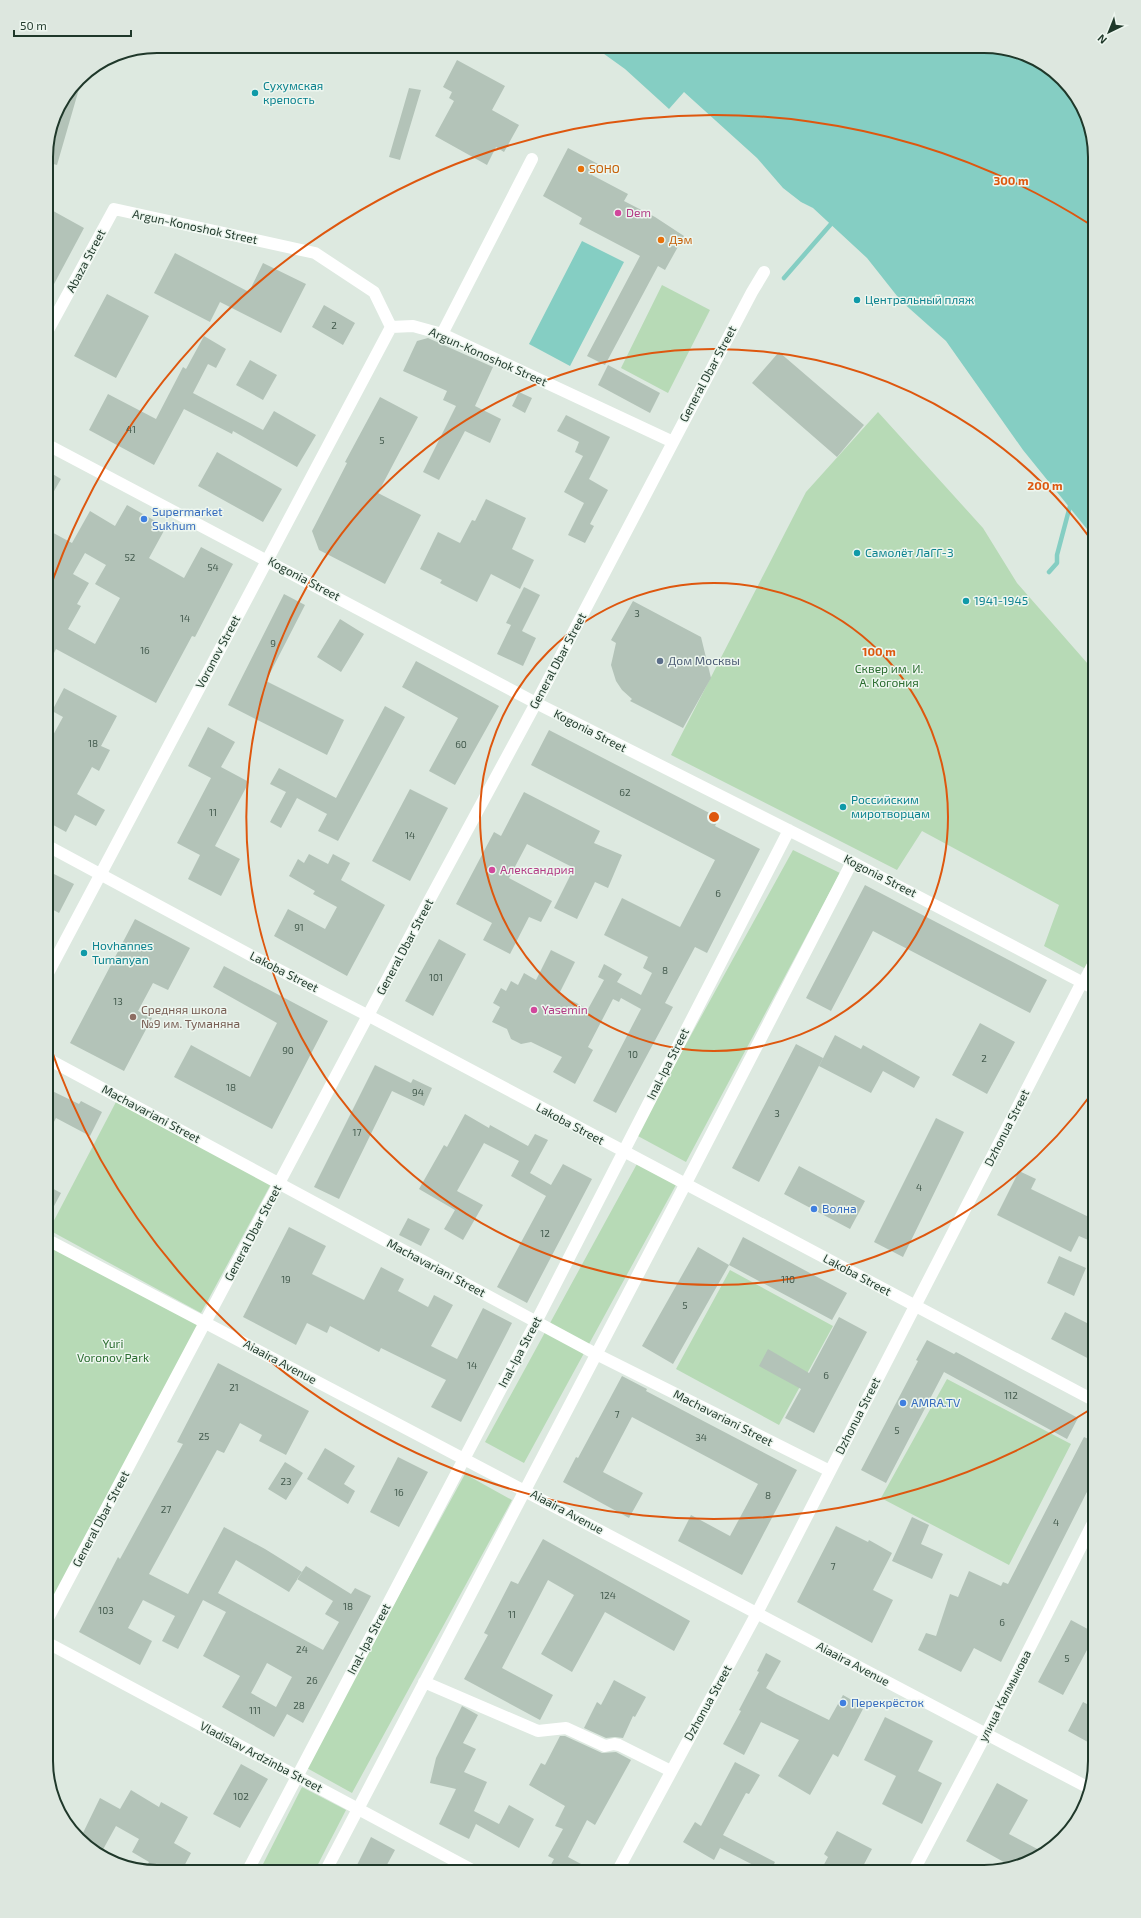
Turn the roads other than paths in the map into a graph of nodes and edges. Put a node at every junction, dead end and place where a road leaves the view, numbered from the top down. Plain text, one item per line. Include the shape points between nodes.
1 (532, 159) dead end
2 (114, 209) joint
3 (764, 272) dead end
4 (53, 321) edge
5 (391, 327) junction
6 (442, 334) junction
7 (673, 442) junction
8 (53, 448) edge
9 (267, 560) junction
10 (536, 704) junction
11 (789, 830) junction
12 (53, 849) edge
13 (852, 862) junction
14 (101, 874) junction
15 (53, 964) edge
16 (1088, 971) edge
17 (1082, 982) junction
18 (1088, 985) edge
19 (368, 1016) junction
20 (53, 1062) edge
21 (624, 1152) junction
22 (279, 1183) junction
23 (685, 1185) junction
24 (53, 1243) edge
25 (915, 1306) junction
26 (206, 1322) junction
27 (536, 1322) junction
28 (596, 1354) junction
29 (1088, 1396) edge
30 (464, 1458) junction
31 (830, 1471) junction
32 (525, 1490) junction
33 (1088, 1532) edge
34 (53, 1609) edge
35 (757, 1613) junction
36 (53, 1646) edge
37 (424, 1682) junction
38 (986, 1734) junction
39 (670, 1771) junction
40 (296, 1776) junction
41 (1085, 1786) edge
42 (358, 1809) junction
43 (250, 1865) edge
44 (329, 1865) edge
45 (463, 1865) edge
46 (621, 1865) edge
47 (917, 1865) edge

1 - 6 street
2 - 4 street, Abaza Street
2 - 5 street, Argun-Konoshok Street via 315,253 374,292
3 - 7 street, General Dbar Street
5 - 6 street, Argun-Konoshok Street via 413,326
5 - 9 street, Voronov Street
6 - 7 street, Argun-Konoshok Street
7 - 10 street, General Dbar Street
8 - 9 street, Kogonia Street
9 - 10 street, Kogonia Street
9 - 14 street, Voronov Street
10 - 11 street, Kogonia Street
10 - 19 street, General Dbar Street
11 - 13 street, Kogonia Street
11 - 21 street, Inal-Ipa Street
12 - 14 street, Lakoba Street
13 - 17 street, Kogonia Street
13 - 23 street
14 - 15 street, Voronov Street
14 - 19 street, Lakoba Street
16 - 17 street, Dzhonua Street
17 - 18 street, Kogonia Street
17 - 25 street, Dzhonua Street
19 - 21 street, Lakoba Street
19 - 22 street, General Dbar Street
20 - 22 street, Machavariani Street
21 - 23 street, Lakoba Street
21 - 27 street, Inal-Ipa Street
22 - 26 street, General Dbar Street
22 - 27 street, Machavariani Street
23 - 25 street, Lakoba Street
23 - 28 street
24 - 26 street, Aiaaira Avenue
25 - 29 street, Lakoba Street
25 - 31 street, Dzhonua Street
26 - 30 street, Aiaaira Avenue
26 - 34 street, General Dbar Street
27 - 28 street, Machavariani Street
27 - 30 street, Inal-Ipa Street
28 - 31 street, Machavariani Street
28 - 32 street
30 - 32 street, Aiaaira Avenue
30 - 40 street, Inal-Ipa Street
31 - 35 street, Dzhonua Street
32 - 35 street, Aiaaira Avenue
32 - 37 street
33 - 38 street, улица Калмыкова
35 - 38 street, Aiaaira Avenue
35 - 39 street, Dzhonua Street
36 - 40 street, Vladislav Ardzinba Street
37 - 39 street via 538,1731 566,1728 605,1746 619,1745
37 - 42 street
38 - 41 street, Aiaaira Avenue
38 - 47 street, улица Калмыкова
39 - 46 street, Dzhonua Street
40 - 42 street, Vladislav Ardzinba Street
40 - 43 street, Inal-Ipa Street
42 - 44 street
42 - 45 street, Vladislav Ardzinba Street

